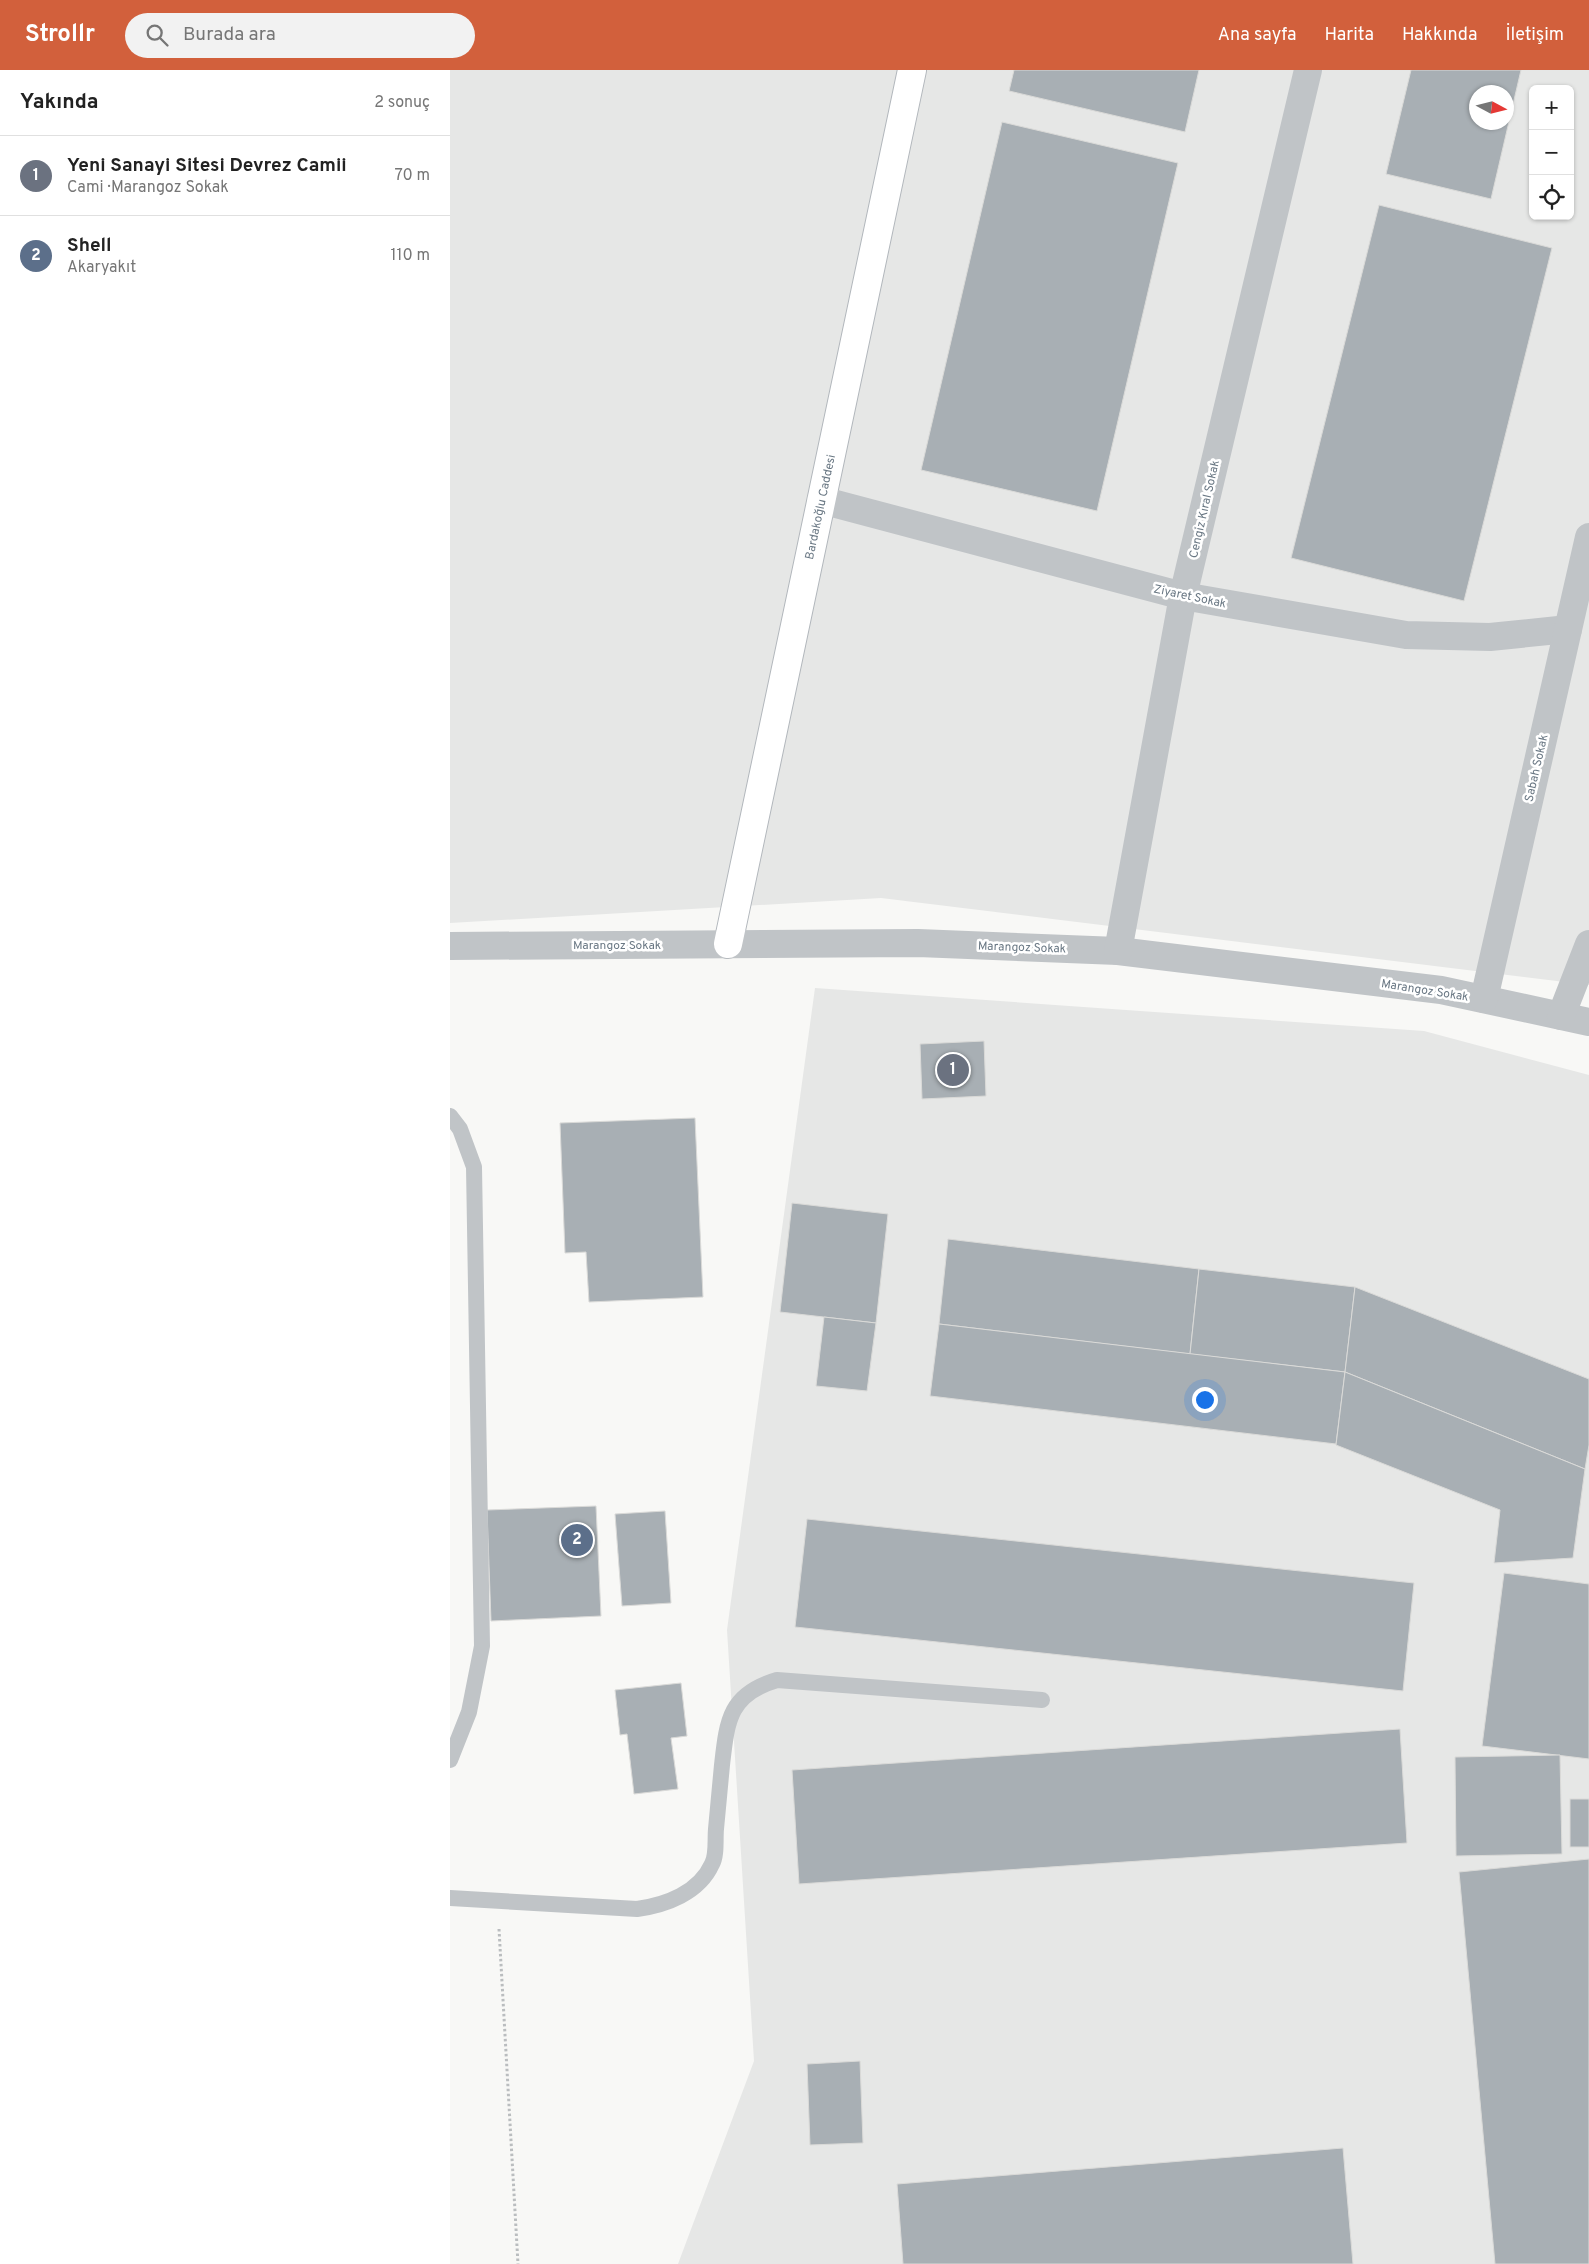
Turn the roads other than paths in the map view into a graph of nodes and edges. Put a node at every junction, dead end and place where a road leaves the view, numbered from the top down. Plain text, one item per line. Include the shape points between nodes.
1 (912, 70) edge
2 (1308, 70) edge
3 (821, 500) junction
4 (1589, 538) edge
5 (1183, 596) junction
6 (1568, 629) junction
7 (728, 944) junction
8 (1589, 944) edge
9 (450, 946) edge
10 (1118, 951) junction
11 (1484, 999) junction
12 (1561, 1016) junction
13 (1589, 1022) edge
14 (450, 1116) edge
15 (1042, 1700) dead end
16 (450, 1760) edge
17 (450, 1898) edge

1 - 3 street, Bardakoğlu Caddesi
2 - 5 street, Cengiz Kıral Sokak
3 - 5 street, Ziyaret Sokak
3 - 7 street, Bardakoğlu Caddesi
4 - 6 street, Sabah Sokak
5 - 6 street, Ziyaret Sokak via 1406,635 1490,637
5 - 10 street, Cengiz Kıral Sokak
6 - 11 street, Sabah Sokak
7 - 9 street, Marangoz Sokak
7 - 10 street, Marangoz Sokak via 918,943
8 - 12 street
10 - 11 street, Marangoz Sokak via 1441,990
11 - 12 street, Marangoz Sokak
12 - 13 street, Marangoz Sokak
14 - 16 lane via 460,1129 474,1167 482,1646 468,1712
15 - 17 lane via 777,1680 762,1684 738,1702 726,1727 713,1862 692,1888 658,1906 637,1909

